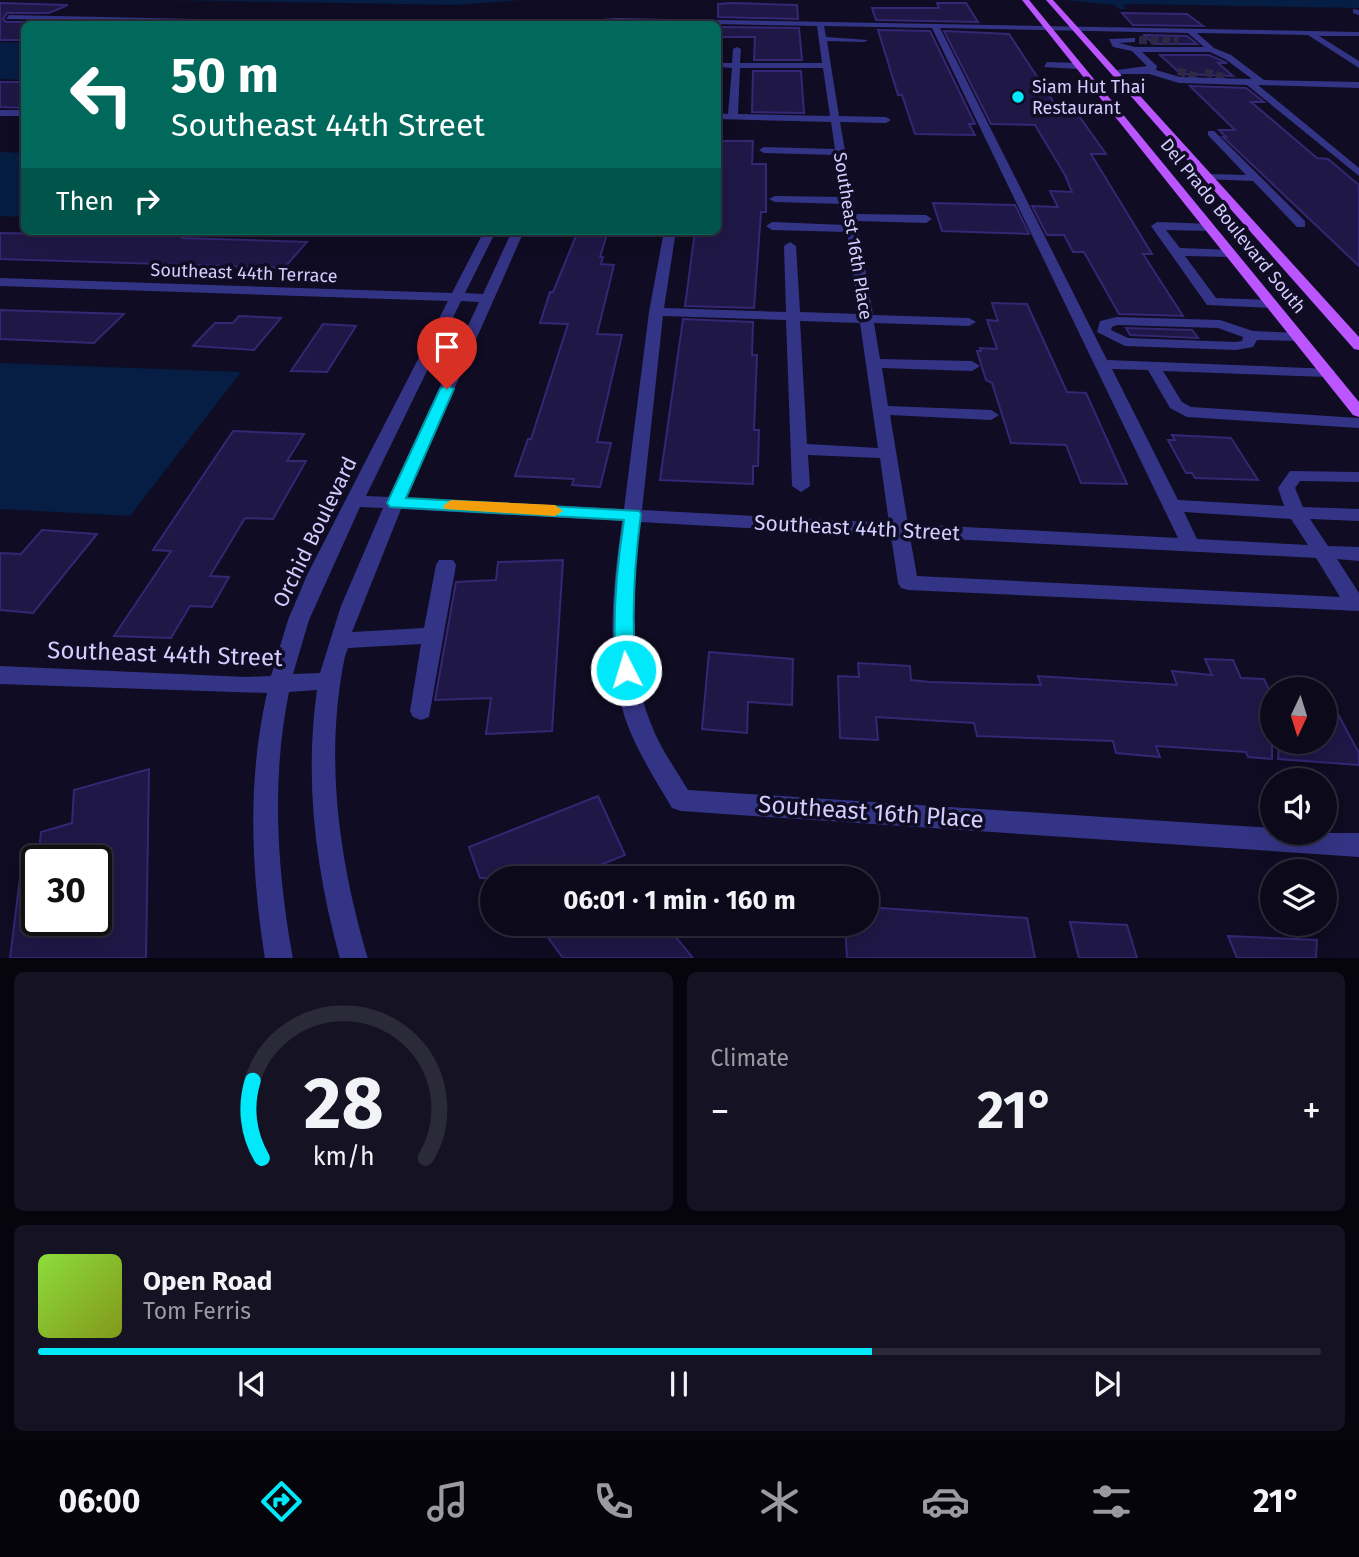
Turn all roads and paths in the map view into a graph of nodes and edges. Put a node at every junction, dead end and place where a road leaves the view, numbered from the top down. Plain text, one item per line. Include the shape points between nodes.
1 (1027, 1) edge
2 (1051, 1) edge
3 (0, 11) edge
4 (4, 18) edge
5 (170, 21) edge
6 (721, 23) edge
7 (820, 24) junction
8 (935, 26) junction
9 (1050, 29) junction
10 (1076, 29) junction
11 (1190, 31) junction
12 (1310, 33) junction
13 (1359, 34) edge
14 (823, 40) junction
15 (864, 40) dead end
16 (1178, 41) tunnel mouth
17 (1201, 41) junction
18 (737, 50) dead end
19 (1211, 50) junction
20 (721, 65) edge
21 (736, 65) junction
22 (1047, 65) dead end
23 (1359, 65) edge
24 (827, 66) junction
25 (1078, 66) junction
26 (1177, 69) tunnel mouth
27 (1220, 69) tunnel mouth
28 (1150, 70) junction
29 (1245, 70) junction
30 (1114, 71) junction
31 (1199, 73) tunnel mouth
32 (1227, 78) tunnel mouth
33 (1209, 81) junction
34 (1244, 82) junction
35 (1261, 82) junction
36 (1359, 85) edge
37 (882, 107) dead end
38 (1077, 107) dead end
39 (1112, 108) junction
40 (0, 113) edge
41 (21, 113) edge
42 (721, 116) edge
43 (733, 117) junction
44 (835, 119) junction
45 (1212, 133) dead end
46 (764, 150) dead end
47 (840, 152) junction
48 (1359, 173) edge
49 (1209, 177) junction
50 (1256, 178) junction
51 (775, 199) dead end
52 (848, 201) junction
53 (926, 219) dead end
54 (852, 223) junction
55 (1301, 223) dead end
56 (772, 226) dead end
57 (1209, 227) junction
58 (488, 235) edge
59 (516, 235) edge
60 (669, 235) edge
61 (790, 246) dead end
62 (1230, 253) junction
63 (1179, 257) junction
64 (1240, 265) junction
65 (0, 282) edge
66 (456, 297) junction
67 (487, 298) junction
68 (1272, 304) junction
69 (656, 312) junction
70 (792, 316) junction
71 (867, 319) junction
72 (969, 322) dead end
73 (1085, 331) junction
74 (1104, 332) junction
75 (1251, 335) junction
76 (1299, 337) junction
77 (1359, 346) edge
78 (873, 363) junction
79 (1101, 364) junction
80 (972, 366) dead end
81 (1153, 366) junction
82 (1327, 372) junction
83 (880, 410) junction
84 (1359, 412) edge
85 (991, 415) dead end
86 (1359, 423) edge
87 (799, 449) junction
88 (886, 453) junction
89 (1359, 477) edge
90 (801, 486) dead end
91 (355, 501) junction
92 (396, 503) junction
93 (1171, 505) junction
94 (1297, 513) junction
95 (633, 514) junction
96 (1359, 515) edge
97 (897, 531) junction
98 (1191, 545) junction
99 (1322, 552) junction
100 (1359, 554) edge
101 (446, 565) dead end
102 (1357, 606) edge
103 (433, 636) junction
104 (340, 640) junction
105 (0, 675) edge
106 (329, 681) junction
107 (279, 685) junction
108 (421, 711) dead end
109 (1359, 845) edge
110 (279, 958) edge
111 (355, 958) edge

1 - 9 main road, Del Prado Boulevard South
2 - 10 main road, Del Prado Boulevard South
3 - 4 street via 18,13
4 - 5 street
6 - 7 street
7 - 8 street
7 - 14 street, Southeast 16th Place
8 - 9 street via 965,31 988,24
8 - 73 street
9 - 10 street
9 - 25 main road, Del Prado Boulevard South
10 - 11 street
10 - 30 main road, Del Prado Boulevard South
11 - 12 street
11 - 17 street
12 - 13 street
12 - 23 street
14 - 15 street
14 - 24 street, Southeast 16th Place
16 - 17 street
17 - 19 street
18 - 21 street
19 - 28 street via 1137,45
19 - 29 street
20 - 21 street
21 - 24 street
21 - 43 street
22 - 25 street
24 - 44 street, Southeast 16th Place
25 - 39 main road, Del Prado Boulevard South
26 - 28 street
27 - 29 street
28 - 30 street
28 - 33 street via 1180,80
29 - 35 street
30 - 49 main road, Del Prado Boulevard South
31 - 33 street
32 - 34 street
33 - 34 street
34 - 35 street
34 - 48 street
35 - 36 street
37 - 44 street via 887,125
38 - 39 street
39 - 57 main road, Del Prado Boulevard South
40 - 41 street
42 - 43 street
43 - 44 street
44 - 47 street, Southeast 16th Place
45 - 50 street
46 - 47 street
47 - 52 street, Southeast 16th Place
49 - 50 street
49 - 77 main road, Del Prado Boulevard South
50 - 55 street
51 - 52 street
52 - 54 street, Southeast 16th Place
53 - 54 street
54 - 56 street
54 - 71 street, Southeast 16th Place
57 - 62 main road, Del Prado Boulevard South
57 - 63 street via 1157,226
58 - 66 street, Orchid Boulevard
59 - 67 street
60 - 69 street
61 - 70 street
62 - 63 street
62 - 64 main road, Del Prado Boulevard South
63 - 64 street
63 - 68 street via 1212,302
64 - 68 main road, Del Prado Boulevard South
65 - 66 street, Southeast 44th Terrace
66 - 67 street, Southeast 44th Terrace
66 - 91 street, Orchid Boulevard
67 - 92 street
68 - 76 main road, Del Prado Boulevard South
69 - 70 street
69 - 95 street
70 - 71 street
70 - 87 street
71 - 72 street
71 - 78 street, Southeast 16th Place
73 - 74 street
73 - 79 street
74 - 75 street via 1125,342 1236,346 1248,344
74 - 75 street via 1105,324 1117,321 1220,324
75 - 76 street
76 - 82 main road, Del Prado Boulevard South
78 - 80 street
78 - 83 street, Southeast 16th Place
79 - 81 street
79 - 93 street
81 - 82 street
81 - 86 street via 1176,405 1187,412
82 - 84 main road, Del Prado Boulevard South
83 - 85 street
83 - 88 street, Southeast 16th Place
87 - 88 street
87 - 90 street
88 - 97 street, Southeast 16th Place
89 - 94 street via 1296,475 1285,491
91 - 92 street, Southeast 44th Street
91 - 107 street, Orchid Boulevard via 305,600
92 - 95 street, Southeast 44th Street
92 - 104 street
93 - 94 street
93 - 98 street
94 - 96 street
94 - 99 street
95 - 97 street, Southeast 44th Street
95 - 109 street, Southeast 16th Place via 624,576 626,670 636,717 681,800
97 - 98 street, Southeast 44th Street
97 - 102 street, Southeast 16th Place via 908,583
98 - 99 street, Southeast 44th Street
99 - 100 street, Southeast 44th Street
99 - 102 street
101 - 103 street
103 - 104 street
103 - 108 street
104 - 106 street
105 - 107 street, Southeast 44th Street
106 - 107 street, Southeast 44th Street
106 - 111 street via 323,733 324,803
107 - 110 street, Orchid Boulevard via 264,815 272,928

